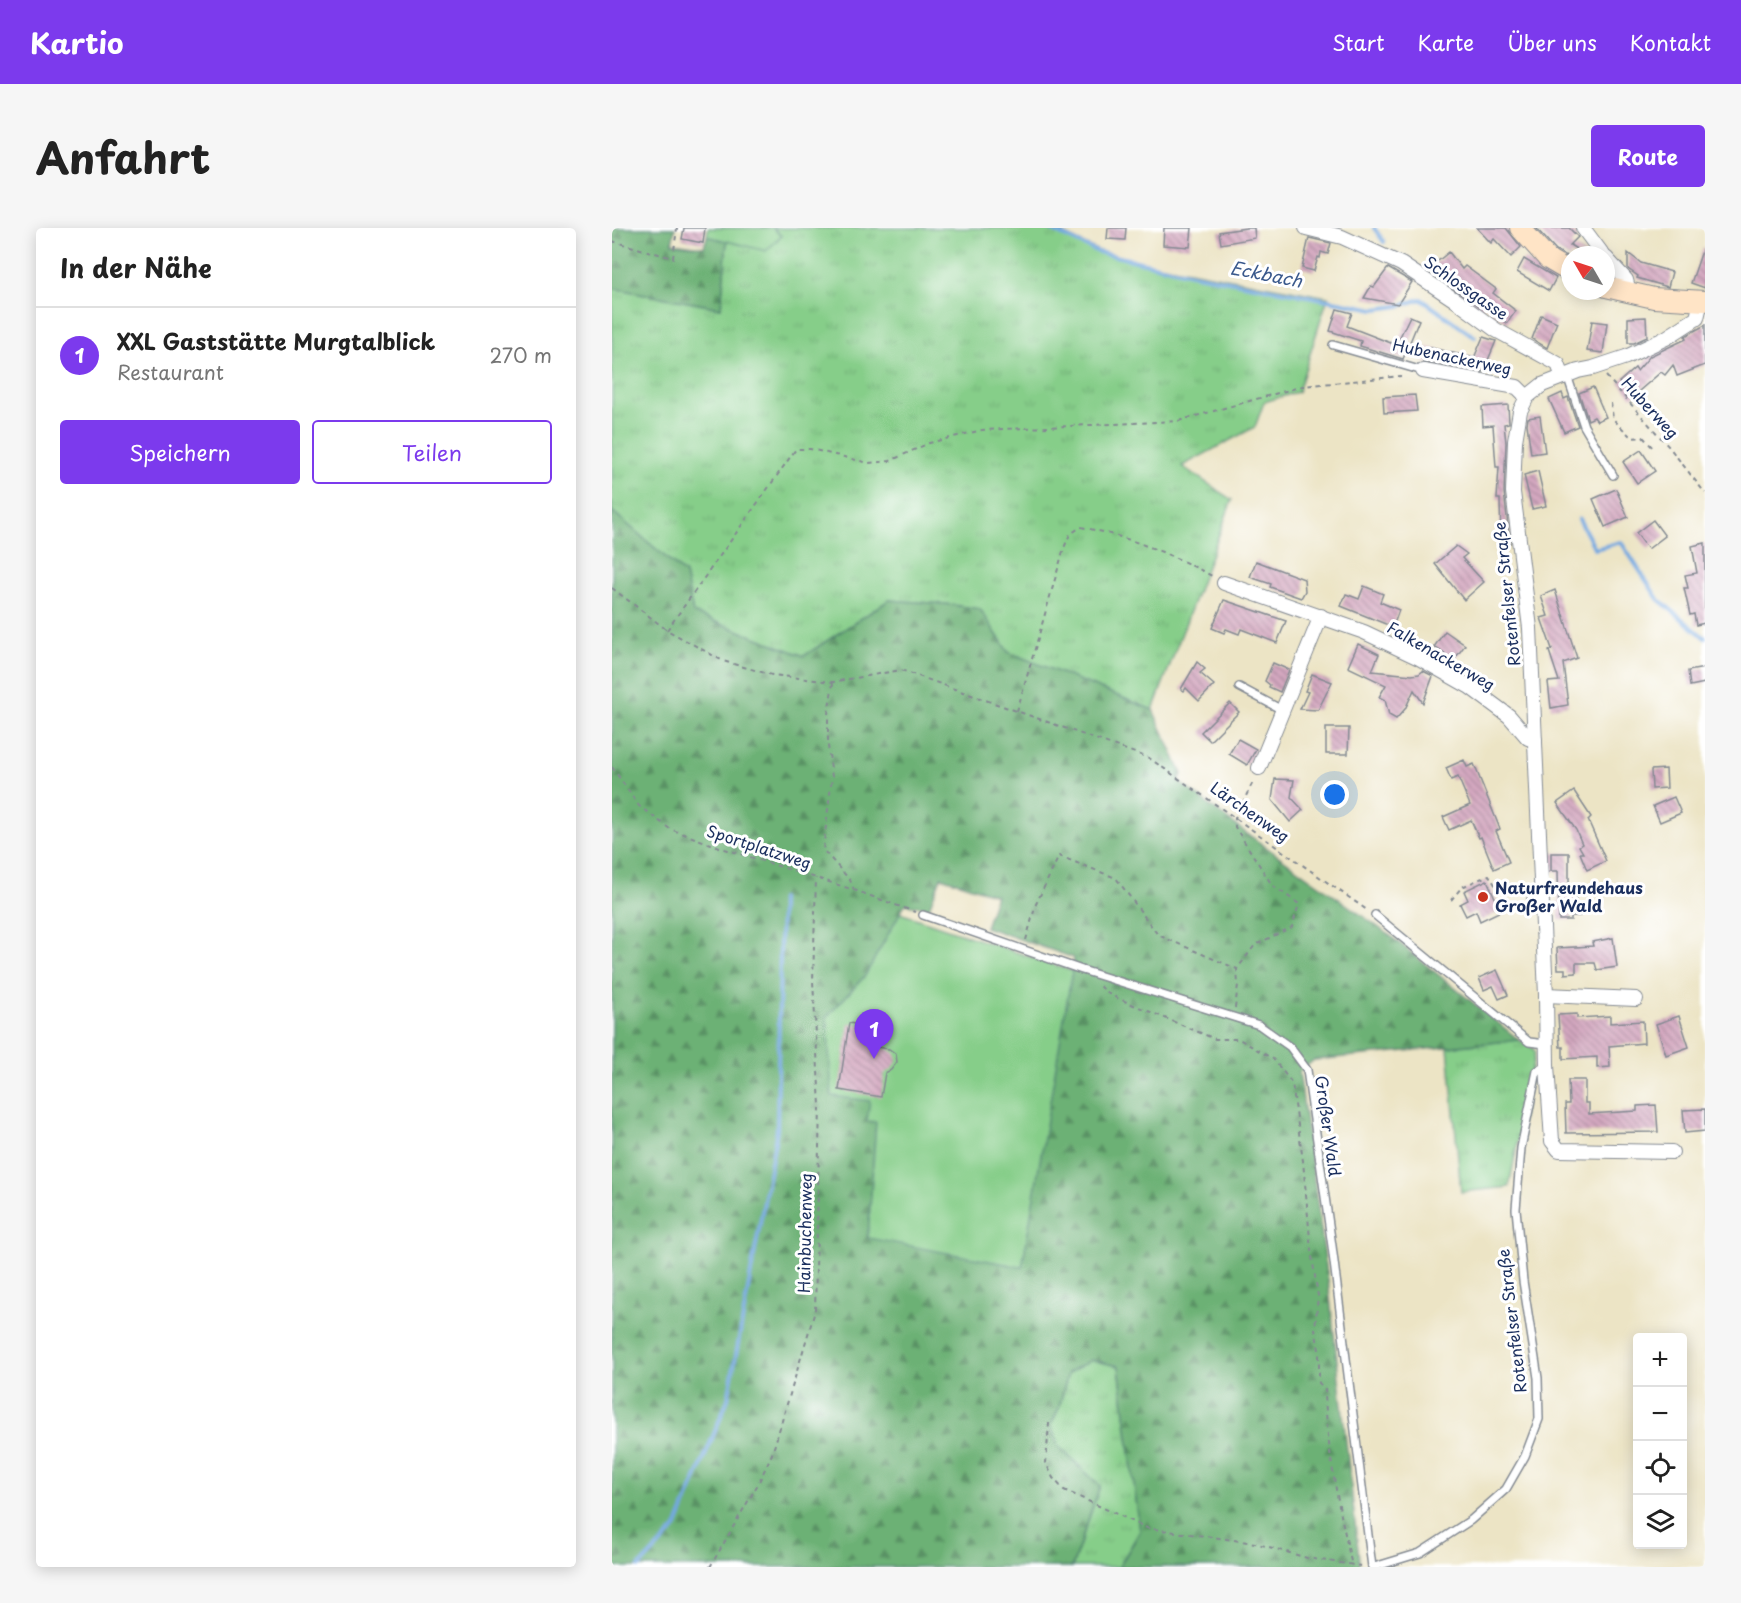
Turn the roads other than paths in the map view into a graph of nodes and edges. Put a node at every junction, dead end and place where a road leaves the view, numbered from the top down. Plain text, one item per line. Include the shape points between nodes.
1 (1306, 228) edge
2 (1520, 228) edge
3 (1583, 228) edge
4 (1597, 246) edge
5 (1561, 267) edge
6 (1615, 267) edge
7 (1615, 289) edge
8 (1629, 292) junction
9 (1703, 301) edge
10 (1333, 345) dead end
11 (1423, 371) joint
12 (1565, 376) junction
13 (1527, 397) junction
14 (1613, 475) dead end
15 (1224, 583) road end
16 (1321, 616) junction
17 (1239, 687) dead end
18 (1284, 711) junction
19 (1535, 740) junction
20 (1259, 768) dead end
21 (923, 915) road end
22 (1375, 915) road end
23 (1546, 995) junction
24 (1636, 999) dead end
25 (1546, 1044) junction
26 (1546, 1065) junction
27 (1672, 1152) dead end
28 (1373, 1567) edge

1 - 12 street, Schlossgasse via 1342,237 1401,264 1496,330 1558,364
2 - 5 main road via 1548,259
3 - 4 street
6 - 8 street via 1626,280
7 - 8 main road
8 - 9 main road
9 - 12 street via 1697,318 1682,328 1626,357
10 - 11 lane, Hubenackerweg
11 - 13 street, Hubenackerweg via 1517,387
12 - 13 street
12 - 14 lane via 1584,426
13 - 19 street, Rotenfelser Straße via 1520,411 1515,441 1513,492 1530,628
15 - 16 street, Falkenackerweg
16 - 18 street
16 - 19 street, Falkenackerweg via 1419,658 1470,687
17 - 18 lane
18 - 20 street
19 - 23 street, Rotenfelser Straße
21 - 28 lane, Großer Wald via 1259,1025 1290,1047 1307,1070
22 - 25 lane via 1529,1042
23 - 24 street
23 - 25 street, Rotenfelser Straße
25 - 26 street, Rotenfelser Straße
26 - 27 street, Rotenfelser Straße via 1552,1142 1559,1150
26 - 28 lane, Rotenfelser Straße via 1537,1071 1521,1148 1516,1209 1538,1378 1539,1419 1525,1456 1506,1489 1471,1520 1420,1553

